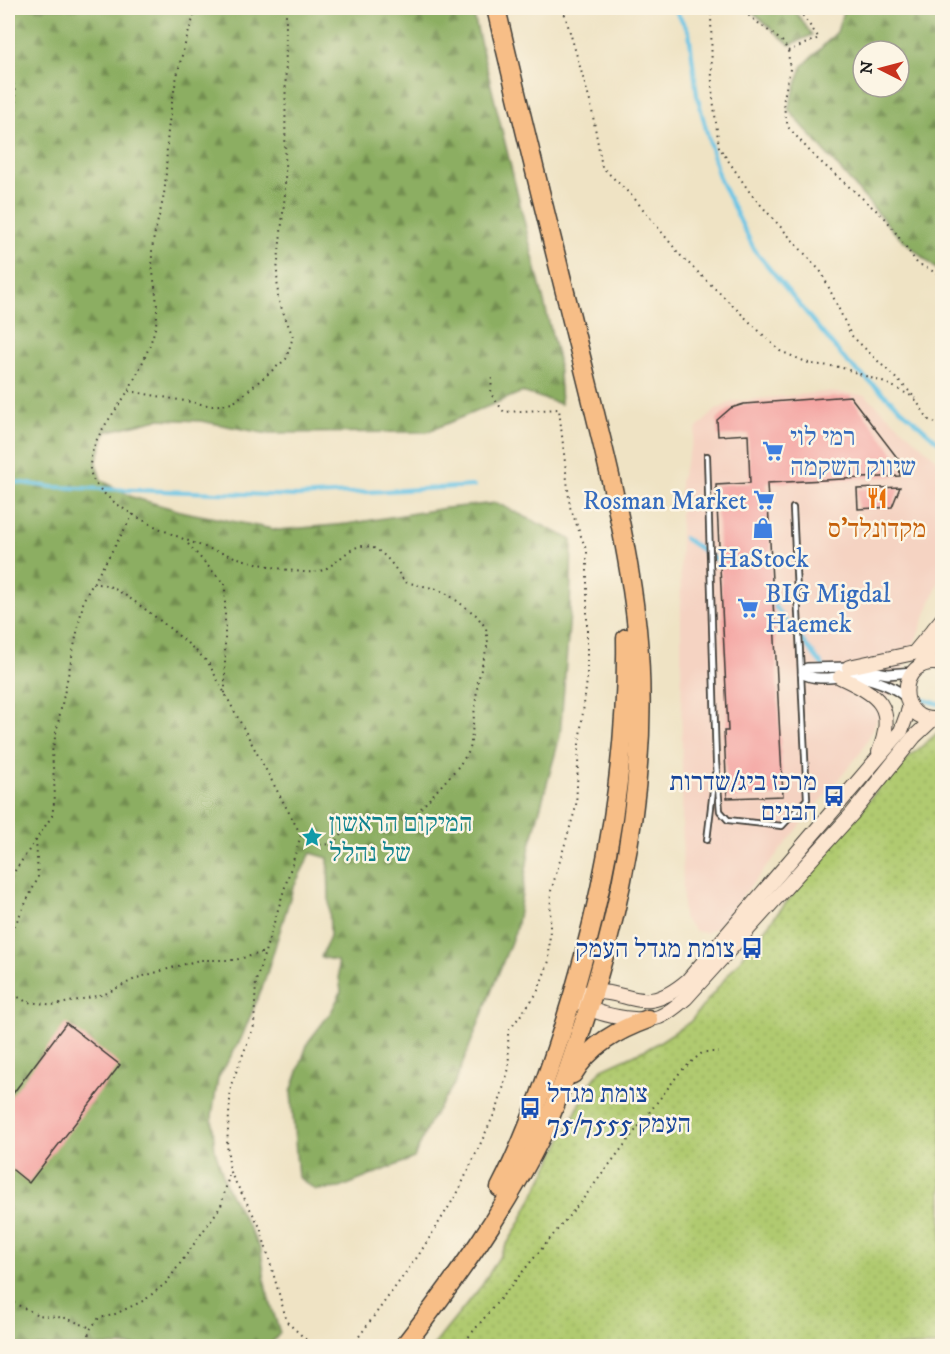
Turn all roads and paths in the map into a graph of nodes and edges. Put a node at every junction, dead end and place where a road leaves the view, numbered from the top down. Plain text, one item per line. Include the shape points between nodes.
1 (197, 8) edge
2 (286, 8) edge
3 (496, 8) edge
4 (563, 8) edge
5 (711, 8) edge
6 (739, 8) edge
7 (797, 8) edge
8 (788, 51) junction
9 (8, 60) edge
10 (8, 165) edge
11 (942, 276) edge
12 (492, 374) dead end
13 (128, 391) junction
14 (915, 398) junction
15 (942, 426) edge
16 (707, 456) dead end
17 (618, 507) junction
18 (793, 508) dead end
19 (134, 513) junction
20 (186, 542) junction
21 (92, 584) junction
22 (942, 619) edge
23 (942, 635) edge
24 (942, 663) edge
25 (916, 669) junction
26 (844, 672) junction
27 (803, 674) junction
28 (225, 697) junction
29 (908, 702) junction
30 (937, 719) edge
31 (876, 760) junction
32 (716, 762) junction
33 (302, 835) junction
34 (36, 839) junction
35 (707, 840) dead end
36 (8, 881) edge
37 (266, 952) junction
38 (8, 991) edge
39 (595, 992) junction
40 (574, 995) junction
41 (589, 1009) junction
42 (648, 1018) junction
43 (718, 1052) dead end
44 (555, 1104) junction
45 (230, 1172) junction
46 (8, 1300) edge
47 (434, 1308) junction
48 (91, 1328) junction
49 (84, 1347) edge
50 (313, 1347) edge
51 (352, 1347) edge
52 (404, 1347) edge
53 (461, 1347) edge

1 - 13 path via 177,70 164,193 152,252 155,326
2 - 13 path via 285,194 277,271 278,299 293,337 291,350 286,359 233,403 213,406
3 - 17 highway
4 - 14 path via 591,105 602,166 681,256 780,351 811,364 840,367
5 - 14 path via 712,90 719,147 752,194 822,273 851,335
6 - 8 path via 783,42
7 - 8 path via 819,38
8 - 11 path via 790,69 783,103 788,127 814,156 886,219 916,263
9 - 10 path via 18,99 18,121
12 - 51 path via 491,394 504,412 559,409 570,507 587,552 587,680 576,807 551,891 549,961 537,993 508,1032 509,1068 498,1106 458,1192 418,1256
13 - 19 path via 95,444 90,469 95,483 112,501
14 - 15 path via 929,420
16 - 32 lane
17 - 39 highway via 637,633 638,746 626,861
17 - 40 highway via 626,662 618,780 602,878
18 - 27 lane
19 - 20 path
19 - 21 path
20 - 28 path via 225,585
20 - 33 path via 263,566 302,572 333,567 353,549 366,546 383,553 405,582 449,595 476,615 486,628 488,643 478,681 470,750 420,810 413,817 394,823 372,820 353,825 331,844 319,845
21 - 28 path via 106,585 123,595 198,650
21 - 34 path via 84,599 52,753 52,816
22 - 26 main road via 914,653
23 - 25 main road
24 - 25 main road
25 - 26 street via 888,674
25 - 29 main road via 906,684
26 - 27 street via 811,678
26 - 27 street via 807,668
26 - 29 street via 899,690
26 - 31 main road via 872,692 886,713 885,735
27 - 32 lane via 807,799 782,826 728,820 720,811
28 - 33 path
29 - 30 main road via 921,716
29 - 31 main road via 901,731
30 - 42 main road via 706,979 674,1008 659,1017
31 - 39 main road via 688,980 672,993 647,1000
32 - 35 lane
33 - 37 path
34 - 36 path
34 - 38 path via 38,878 10,934
37 - 38 path via 235,960 199,960 137,978 105,994 56,1005 27,1002
37 - 45 path via 256,981 254,1026 231,1086 227,1145
39 - 40 main road
39 - 41 highway
40 - 41 main road
40 - 47 highway via 510,1169
41 - 42 main road via 639,1020
41 - 44 highway
42 - 44 highway via 622,1029 587,1054
43 - 53 path via 703,1052 681,1071 583,1199
44 - 47 highway via 544,1132 497,1216
45 - 48 path via 221,1206 167,1282 145,1300 99,1318
45 - 50 path via 260,1227 286,1322
46 - 48 path via 38,1315 66,1318
47 - 52 highway
48 - 49 path

